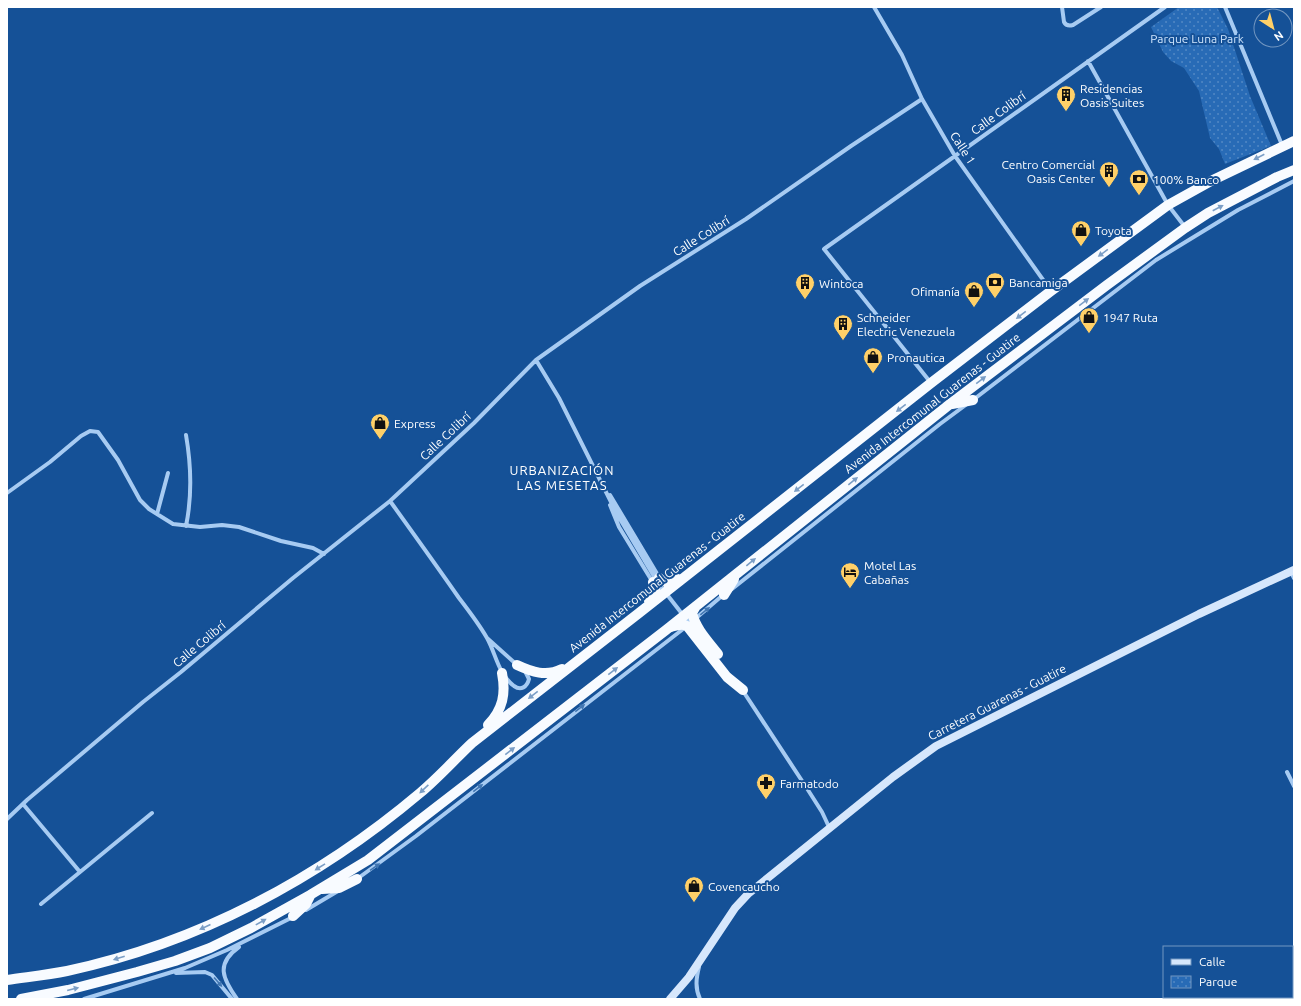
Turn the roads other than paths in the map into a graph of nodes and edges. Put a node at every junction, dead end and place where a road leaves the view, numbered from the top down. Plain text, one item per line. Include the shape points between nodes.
1 (874, 7) edge
2 (1062, 7) edge
3 (1101, 7) edge
4 (1164, 7) edge
5 (1225, 7) edge
6 (1088, 61) junction
7 (922, 100) junction
8 (1294, 141) edge
9 (1282, 145) junction
10 (955, 156) junction
11 (1294, 170) edge
12 (1294, 182) edge
13 (1168, 204) junction
14 (1185, 228) junction
15 (1052, 291) junction
16 (536, 360) junction
17 (931, 383) junction
18 (973, 400) junction
19 (950, 404) junction
20 (186, 435) dead end
21 (168, 473) dead end
22 (603, 485) junction
23 (7, 493) edge
24 (609, 499) junction
25 (390, 500) junction
26 (157, 514) junction
27 (186, 526) junction
28 (324, 554) junction
29 (693, 570) junction
30 (738, 572) junction
31 (1293, 573) edge
32 (656, 580) junction
33 (724, 595) junction
34 (696, 606) junction
35 (639, 613) junction
36 (690, 623) junction
37 (666, 630) junction
38 (487, 638) junction
39 (574, 662) junction
40 (517, 665) junction
41 (502, 673) junction
42 (743, 690) junction
43 (472, 742) junction
44 (1286, 772) dead end
45 (1294, 786) edge
46 (23, 804) junction
47 (152, 813) dead end
48 (7, 819) edge
49 (829, 827) junction
50 (80, 872) junction
51 (357, 879) junction
52 (320, 889) junction
53 (310, 895) junction
54 (41, 904) dead end
55 (293, 916) junction
56 (247, 940) junction
57 (702, 957) junction
58 (171, 972) junction
59 (7, 980) edge
60 (21, 999) edge
61 (84, 999) edge
62 (232, 999) edge
63 (237, 999) edge
64 (670, 999) edge
65 (700, 999) edge

1 - 7 street, Calle 1 via 902,55
2 - 3 street via 1064,22 1073,26
4 - 6 street, Calle Colibrí
5 - 9 street
6 - 10 street, Calle Colibrí
6 - 13 street
7 - 10 street, Calle 1
7 - 16 street, Calle Colibrí via 746,219 640,286
8 - 9 highway, Avenida Intercomunal Guarenas - Guatire
9 -> 13 highway, Avenida Intercomunal Guarenas - Guatire
10 - 15 street, Calle 1
10 - 17 street, Calle Colibrí via 824,249
14 -> 11 highway, Avenida Intercomunal Guarenas - Guatire via 1243,194
12 - 18 street, Avenida Intercomunal Guarenas - Guatire via 1238,210 1156,260
13 - 14 street
13 -> 15 highway, Avenida Intercomunal Guarenas - Guatire
19 -> 14 highway, Avenida Intercomunal Guarenas - Guatire
15 -> 17 highway, Avenida Intercomunal Guarenas - Guatire
16 - 22 street via 559,398
16 - 25 street, Calle Colibrí via 474,423
17 -> 29 highway, Avenida Intercomunal Guarenas - Guatire
18 - 19 highway
18 - 33 street, Avenida Intercomunal Guarenas - Guatire
30 -> 19 highway, Avenida Intercomunal Guarenas - Guatire
20 - 27 street via 190,470
21 - 26 street
22 - 24 street
22 - 32 street via 625,520
23 - 26 street via 78,438 94,430 118,460 140,500
24 - 32 street via 619,526
24 - 42 street via 658,583
25 - 28 street, Calle Colibrí
25 - 38 street
26 - 27 street via 174,524
27 - 28 street via 239,527 307,546
28 - 46 street, Calle Colibrí
29 - 32 highway via 671,583
29 - 35 highway, Avenida Intercomunal Guarenas - Guatire
30 - 33 highway
30 - 34 highway, Avenida Intercomunal Guarenas - Guatire
31 - 49 main road, Carretera Guarenas - Guatire via 1199,614 942,742
32 - 35 highway via 656,592
36 -> 33 street, Avenida Intercomunal Guarenas - Guatire
34 - 36 highway
34 - 37 highway, Avenida Intercomunal Guarenas - Guatire
35 - 39 highway, Avenida Intercomunal Guarenas - Guatire
36 - 37 highway
36 - 42 highway via 697,626
51 -> 36 street, Avenida Intercomunal Guarenas - Guatire
52 -> 37 highway, Avenida Intercomunal Guarenas - Guatire via 368,860
38 - 40 street
38 - 41 street
39 - 40 highway via 547,674
39 -> 43 highway, Avenida Intercomunal Guarenas - Guatire
40 - 41 street via 525,671 529,680 524,688 514,686
41 - 43 highway via 504,695 497,713
42 - 49 street via 812,796
43 -> 59 highway, Avenida Intercomunal Guarenas - Guatire via 421,793 353,846 258,903 202,928 121,957 66,971
44 - 45 street
46 - 48 street, Calle Colibrí
46 - 50 street
47 - 50 street
49 - 57 main road, Carretera Guarenas - Guatire via 748,894 735,908
50 - 54 street
51 - 52 highway via 339,888
51 - 55 street, Avenida Intercomunal Guarenas - Guatire
52 - 53 highway, Avenida Intercomunal Guarenas - Guatire
53 - 55 highway via 306,904
60 -> 53 highway, Avenida Intercomunal Guarenas - Guatire via 68,990 175,961 210,948
55 - 56 street, Avenida Intercomunal Guarenas - Guatire
56 - 58 street, Avenida Intercomunal Guarenas - Guatire
56 - 63 street via 232,951 225,962 224,977
57 - 64 main road, Carretera Guarenas - Guatire
57 - 65 street via 696,977
58 - 61 street, Avenida Intercomunal Guarenas - Guatire
58 -> 62 street via 205,972 212,975

